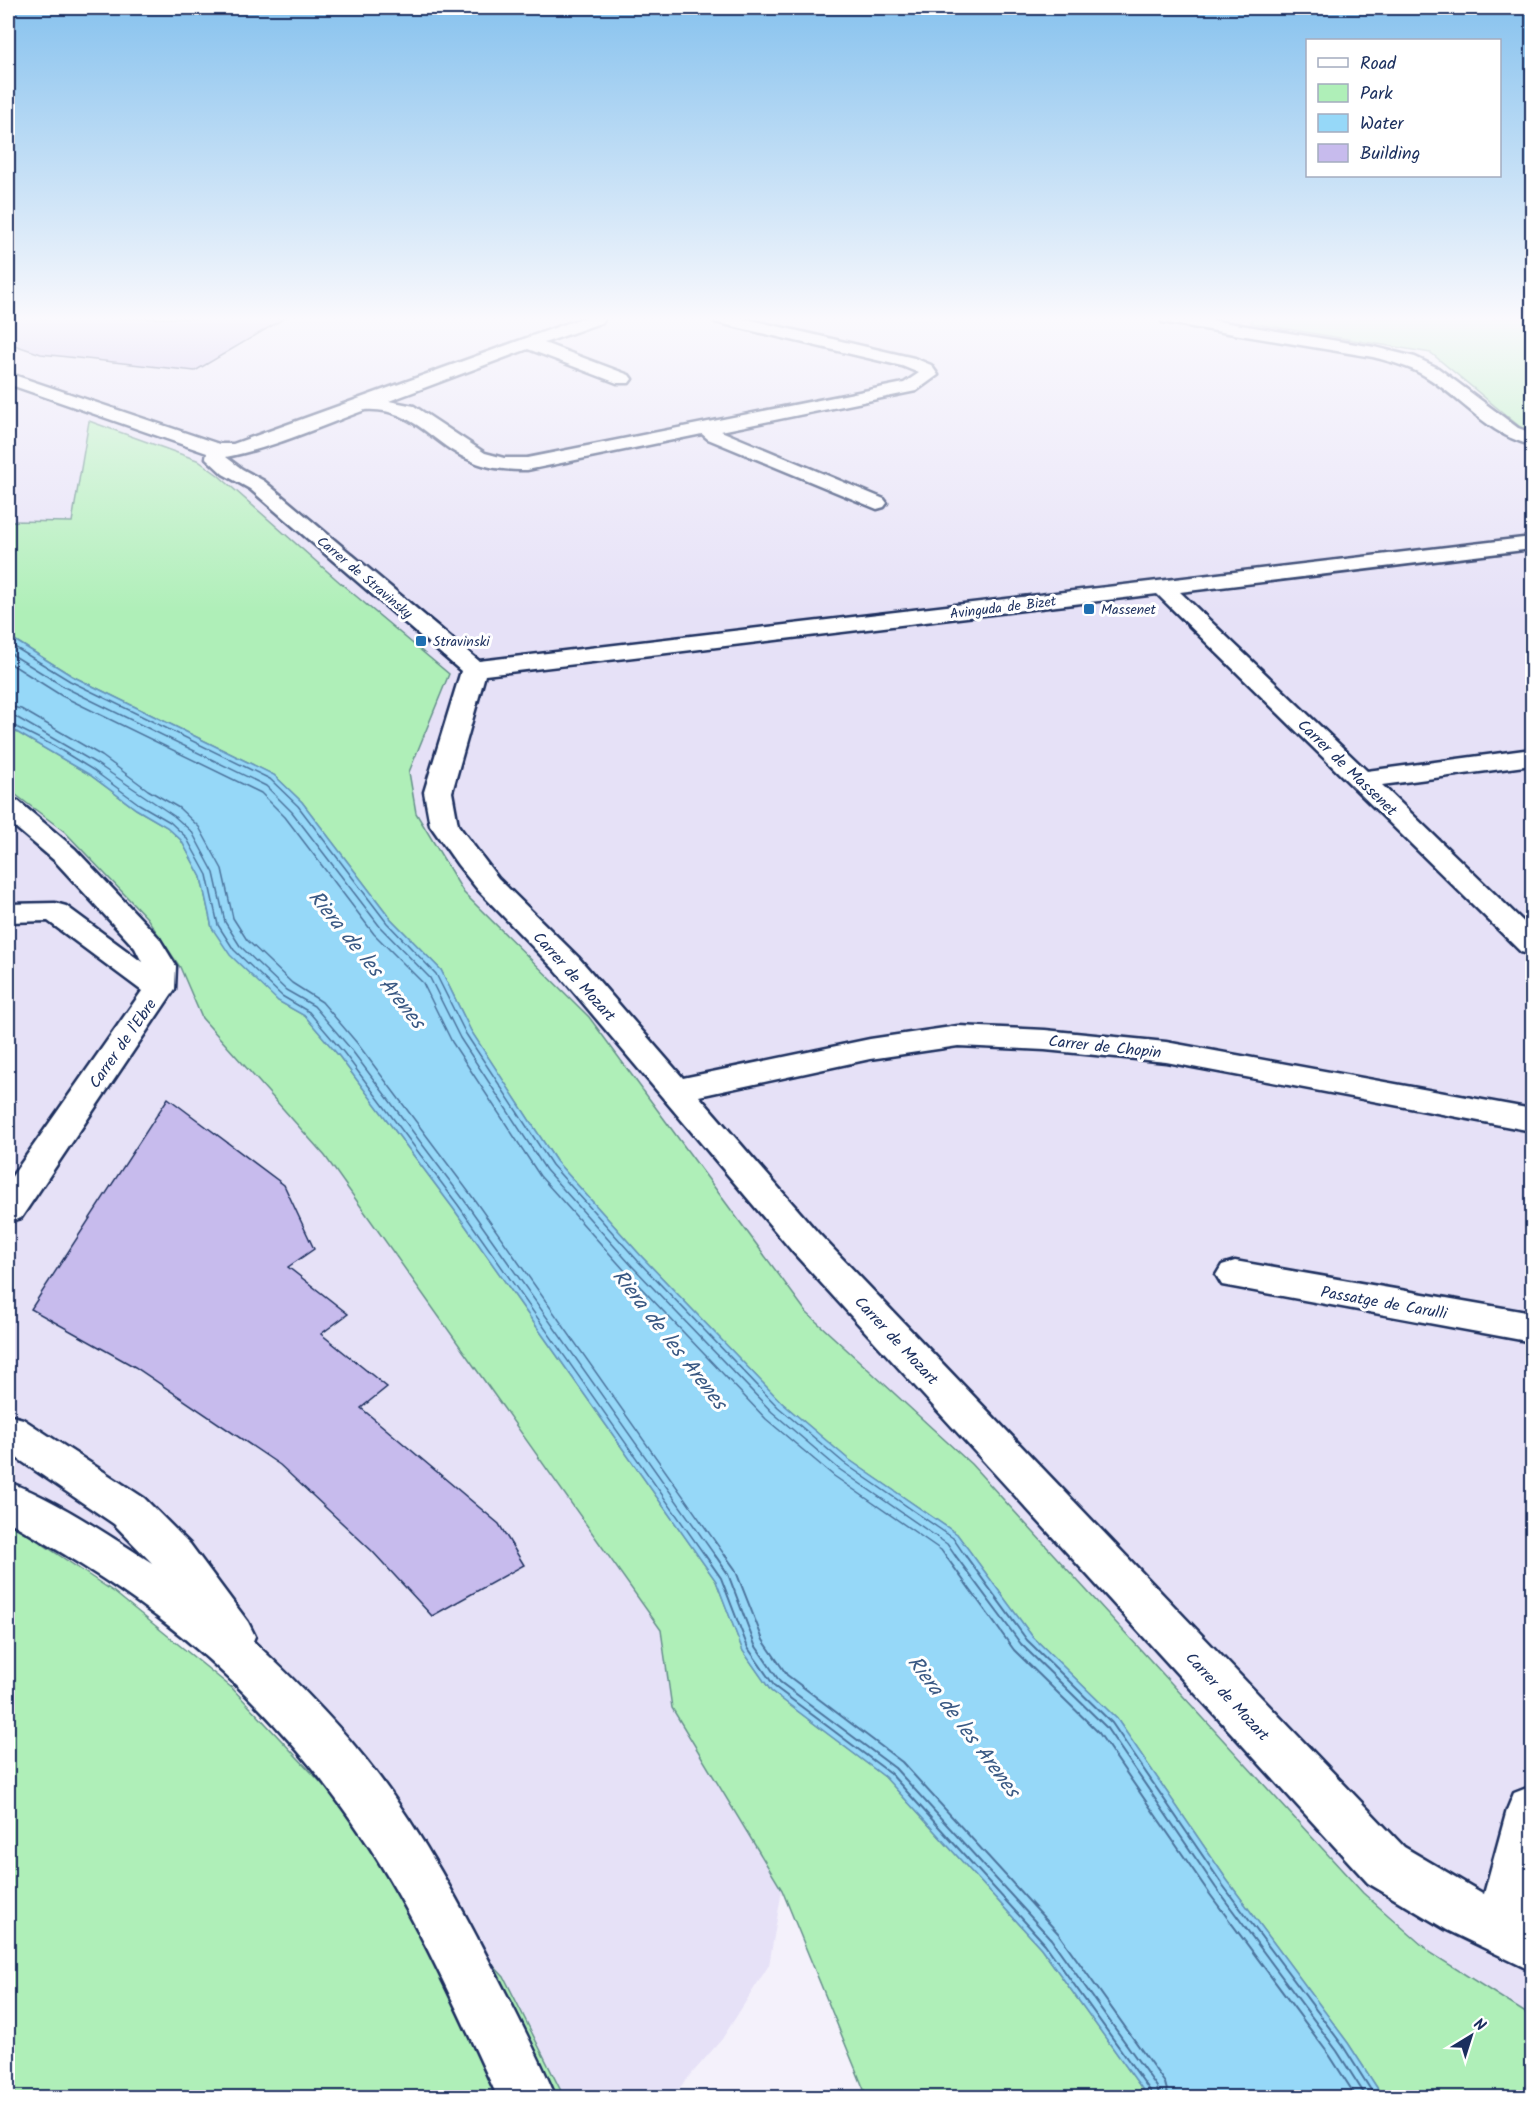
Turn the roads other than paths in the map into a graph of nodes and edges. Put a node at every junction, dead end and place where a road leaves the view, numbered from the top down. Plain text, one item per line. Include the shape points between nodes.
1 (135, 416) edge
2 (157, 416) edge
3 (329, 416) edge
4 (416, 416) edge
5 (765, 416) edge
6 (1490, 416) edge
7 (706, 428) junction
8 (1533, 439) edge
9 (231, 445) junction
10 (877, 503) dead end
11 (1533, 543) edge
12 (1163, 588) junction
13 (474, 669) junction
14 (1533, 757) edge
15 (1361, 780) junction
16 (8, 807) edge
17 (8, 913) edge
18 (1533, 946) edge
19 (159, 989) junction
20 (676, 1090) junction
21 (1533, 1120) edge
22 (8, 1209) edge
23 (1236, 1275) dead end
24 (1533, 1329) edge
25 (8, 1431) edge
26 (8, 1500) edge
27 (260, 1678) junction
28 (1533, 1810) edge
29 (1516, 1937) edge
30 (528, 2097) edge

1 - 9 street
2 - 9 street via 215,431
3 - 9 street via 286,432
4 - 7 street via 478,457 504,464 527,464
5 - 7 street
6 - 8 street via 1511,432
7 - 10 street
9 - 13 street, Carrer de Stravinsky via 216,458 221,463 238,477 257,485
11 - 12 street, Avinguda de Bizet
12 - 13 street, Avinguda de Bizet
12 - 15 street, Carrer de Massenet
13 - 20 street, Carrer de Mozart via 438,792 444,825 488,884 567,964
14 - 15 street
15 - 18 street, Carrer de Massenet
16 - 19 street, Carrer de l'Ebre via 65,855 148,944 160,966
17 - 19 street via 55,912
19 - 22 street, Carrer de l'Ebre
20 - 21 street, Carrer de Chopin via 870,1048 958,1036 1166,1052
20 - 29 street, Carrer de Mozart via 805,1242 1386,1865
23 - 24 street, Passatge de Carulli
25 - 27 street via 129,1511 174,1557
26 - 27 street via 80,1540 186,1613
27 - 30 street via 359,1790 396,1845 473,1985
28 - 29 street

